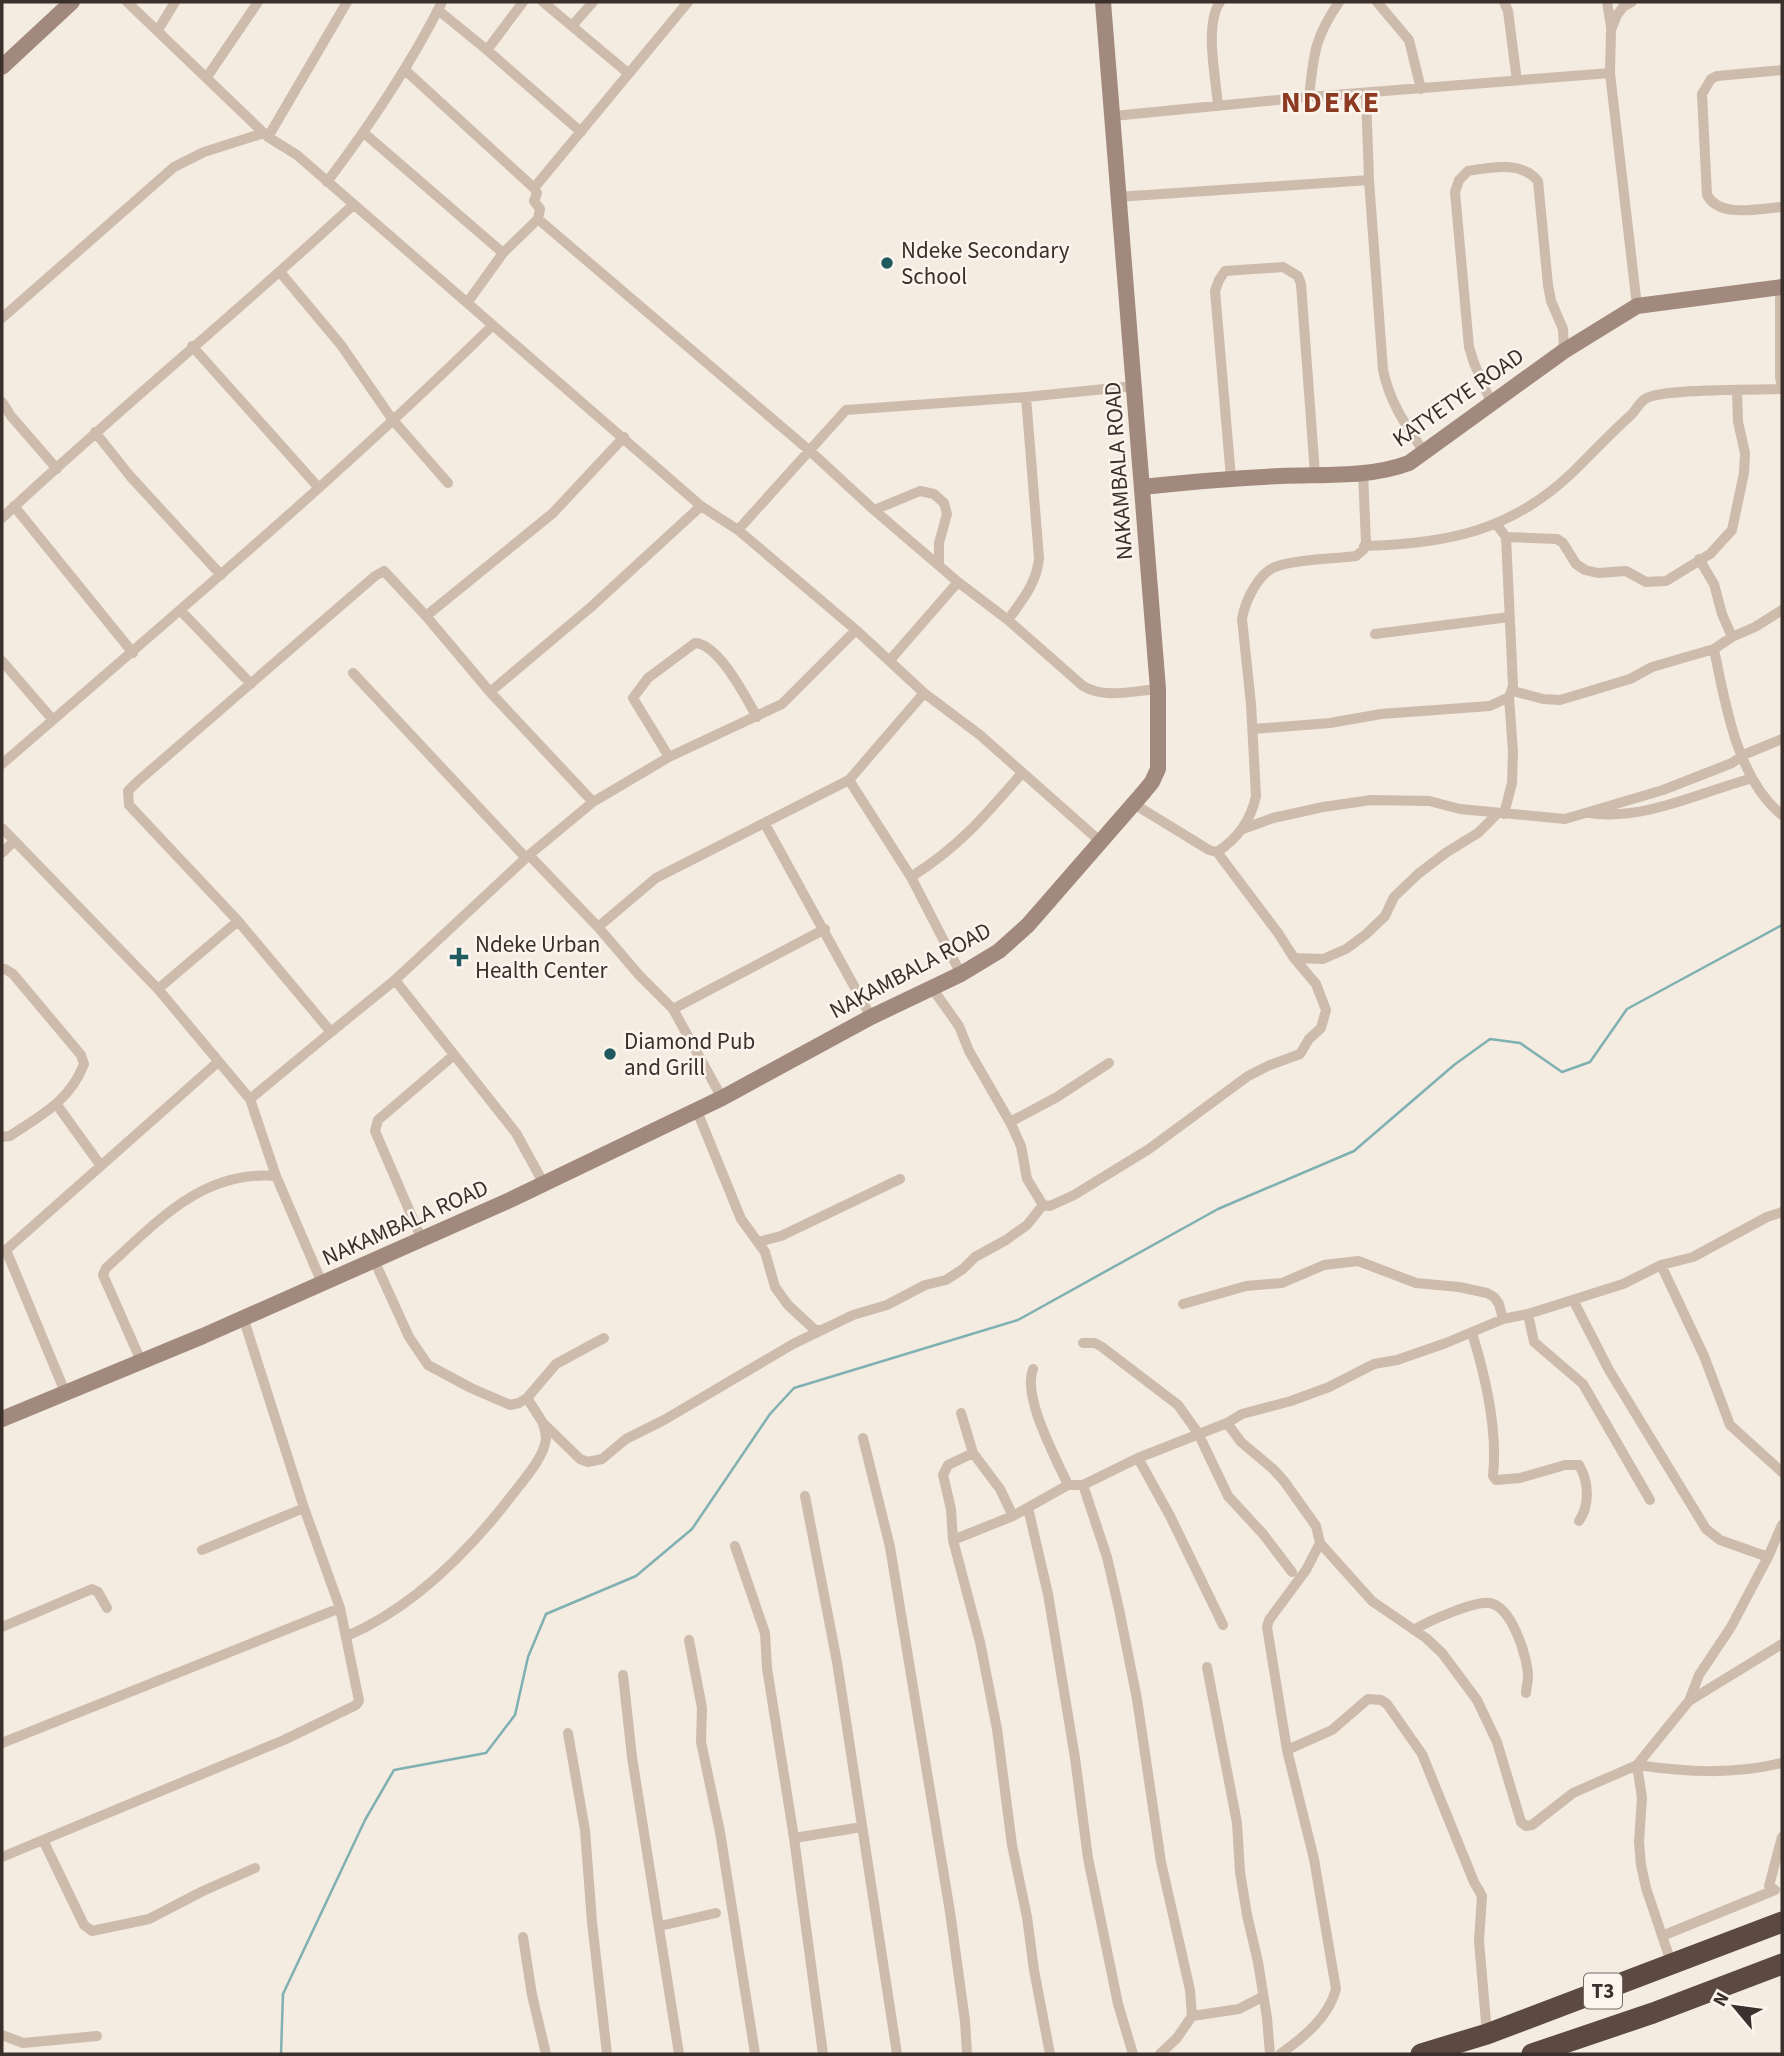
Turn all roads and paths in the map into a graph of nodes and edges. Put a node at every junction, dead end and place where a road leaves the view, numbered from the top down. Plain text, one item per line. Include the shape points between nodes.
1 (72, 2) edge
2 (127, 2) edge
3 (175, 2) edge
4 (258, 2) edge
5 (347, 2) edge
6 (523, 2) edge
7 (543, 2) edge
8 (593, 2) edge
9 (688, 2) edge
10 (1103, 2) edge
11 (1220, 2) edge
12 (1339, 2) edge
13 (1377, 2) edge
14 (1504, 2) edge
15 (1607, 2) edge
16 (1633, 2) edge
17 (440, 6) edge
18 (572, 26) junction
19 (158, 30) junction
20 (1611, 30) junction
21 (487, 50) junction
22 (2, 67) edge
23 (405, 70) junction
24 (1782, 70) edge
25 (628, 73) junction
26 (1610, 73) junction
27 (207, 77) junction
28 (1782, 78) edge
29 (1517, 81) junction
30 (1421, 89) junction
31 (1366, 94) junction
32 (1310, 97) junction
33 (1218, 106) junction
34 (1113, 116) junction
35 (581, 132) junction
36 (364, 133) junction
37 (266, 135) junction
38 (1369, 180) junction
39 (327, 182) junction
40 (534, 188) junction
41 (1117, 197) junction
42 (353, 205) junction
43 (1782, 207) edge
44 (537, 219) junction
45 (503, 253) junction
46 (280, 272) junction
47 (1781, 287) edge
48 (467, 303) junction
49 (1637, 306) junction
50 (2, 318) edge
51 (493, 325) junction
52 (192, 346) junction
53 (1564, 351) junction
54 (1134, 386) junction
55 (1782, 388) edge
56 (1737, 391) junction
57 (1026, 397) junction
58 (2, 402) edge
59 (1492, 402) junction
60 (392, 419) junction
61 (95, 432) junction
62 (624, 437) junction
63 (810, 451) junction
64 (1424, 452) junction
65 (57, 469) junction
66 (1363, 472) junction
67 (1315, 474) junction
68 (1231, 478) junction
69 (448, 483) dead end
70 (1142, 487) junction
71 (319, 488) junction
72 (14, 506) junction
73 (701, 506) junction
74 (874, 510) junction
75 (2, 518) edge
76 (1497, 524) junction
77 (738, 530) junction
78 (1506, 537) junction
79 (1364, 547) junction
80 (1699, 559) junction
81 (940, 565) junction
82 (221, 575) junction
83 (958, 582) junction
84 (1782, 610) edge
85 (181, 611) junction
86 (426, 616) junction
87 (1509, 617) junction
88 (1007, 620) junction
89 (856, 630) junction
90 (1375, 634) dead end
91 (1732, 637) junction
92 (1714, 649) junction
93 (133, 653) junction
94 (890, 660) junction
95 (2, 661) edge
96 (353, 673) dead end
97 (251, 684) junction
98 (1158, 689) junction
99 (490, 692) junction
100 (924, 693) junction
101 (1511, 694) junction
102 (757, 717) junction
103 (53, 720) junction
104 (1252, 729) junction
105 (1782, 739) edge
106 (1743, 755) junction
107 (669, 757) junction
108 (2, 764) edge
109 (1022, 773) junction
110 (1750, 779) junction
111 (849, 780) junction
112 (593, 802) junction
113 (1134, 804) junction
114 (1501, 813) junction
115 (1586, 813) junction
116 (1782, 815) edge
117 (765, 824) junction
118 (2, 828) edge
119 (1243, 829) junction
120 (14, 842) junction
121 (1102, 843) junction
122 (1217, 852) junction
123 (2, 853) edge
124 (528, 857) junction
125 (911, 877) junction
126 (238, 922) junction
127 (598, 927) junction
128 (824, 929) junction
129 (1294, 958) junction
130 (2, 969) edge
131 (961, 974) junction
132 (395, 980) junction
133 (932, 988) junction
134 (158, 989) junction
135 (673, 1009) junction
136 (871, 1017) junction
137 (331, 1032) junction
138 (454, 1055) junction
139 (218, 1062) junction
140 (1109, 1063) dead end
141 (722, 1098) junction
142 (250, 1099) junction
143 (57, 1105) junction
144 (696, 1111) junction
145 (1010, 1122) junction
146 (2, 1137) edge
147 (101, 1166) junction
148 (276, 1176) junction
149 (900, 1179) dead end
150 (544, 1185) junction
151 (1043, 1205) junction
152 (1782, 1212) edge
153 (422, 1240) junction
154 (758, 1242) junction
155 (4, 1248) edge
156 (374, 1260) junction
157 (1661, 1265) junction
158 (322, 1283) junction
159 (1573, 1300) junction
160 (1183, 1304) dead end
161 (1528, 1314) junction
162 (243, 1317) junction
163 (1503, 1319) junction
164 (822, 1330) junction
165 (1472, 1333) junction
166 (604, 1338) dead end
167 (1083, 1343) dead end
168 (141, 1360) junction
169 (1033, 1369) dead end
170 (65, 1392) junction
171 (527, 1398) junction
172 (961, 1413) dead end
173 (2, 1419) edge
174 (543, 1423) junction
175 (1227, 1423) junction
176 (1198, 1433) junction
177 (863, 1438) dead end
178 (973, 1453) junction
179 (1138, 1458) junction
180 (1782, 1472) edge
181 (1068, 1485) junction
182 (1083, 1485) junction
183 (805, 1496) dead end
184 (1650, 1500) dead end
185 (304, 1508) junction
186 (1028, 1508) junction
187 (1013, 1516) junction
188 (1579, 1521) dead end
189 (1782, 1525) edge
190 (953, 1540) junction
191 (1320, 1543) junction
192 (735, 1546) dead end
193 (202, 1550) dead end
194 (1768, 1557) junction
195 (1292, 1572) dead end
196 (107, 1608) dead end
197 (340, 1608) junction
198 (1223, 1625) dead end
199 (2, 1627) edge
200 (1414, 1630) junction
201 (346, 1636) junction
202 (689, 1640) dead end
203 (1782, 1644) edge
204 (1207, 1667) dead end
205 (623, 1675) dead end
206 (1526, 1693) dead end
207 (1689, 1701) junction
208 (568, 1733) dead end
209 (2, 1743) edge
210 (1287, 1750) junction
211 (1782, 1763) edge
212 (1637, 1765) junction
213 (862, 1827) junction
214 (1782, 1837) edge
215 (794, 1838) junction
216 (43, 1840) junction
217 (2, 1857) edge
218 (255, 1868) dead end
219 (1778, 1888) edge
220 (716, 1913) dead end
221 (1782, 1922) edge
222 (660, 1926) junction
223 (1662, 1936) junction
224 (523, 1937) dead end
225 (1782, 1964) edge
226 (1672, 1965) junction
227 (1262, 1997) junction
228 (1192, 2016) junction
229 (1487, 2034) junction
230 (2, 2035) edge
231 (96, 2036) dead end
232 (22, 2048) edge
233 (1428, 2053) edge
234 (546, 2054) edge
235 (607, 2054) edge
236 (679, 2054) edge
237 (755, 2054) edge
238 (823, 2054) edge
239 (897, 2054) edge
240 (967, 2054) edge
241 (1050, 2054) edge
242 (1133, 2054) edge
243 (1160, 2054) edge
244 (1269, 2054) edge
245 (1280, 2054) edge
246 (1532, 2054) edge

1 - 22 main road
2 - 19 street
3 - 19 street
4 - 27 street
5 - 37 street
6 - 21 street
7 - 18 street
8 - 18 street
9 - 25 street
10 - 34 main road, NAKAMBALA ROAD
11 - 33 street via 1212,26
12 - 32 street via 1314,51
13 - 30 street via 1409,40
14 - 29 street
15 - 20 street
16 - 20 street via 1623,7
17 - 21 street
17 - 23 street
18 - 25 street
19 - 27 street
20 - 26 street
21 - 35 street
23 - 36 street
23 - 40 street
24 - 28 street
24 - 43 street via 1717,76 1702,94 1711,202 1726,209
25 - 35 street
26 - 29 street
26 - 49 street
27 - 37 street
29 - 30 street
30 - 31 street
31 - 32 street
31 - 38 street
32 - 33 street
33 - 34 street
34 - 41 main road, NAKAMBALA ROAD
35 - 40 street
36 - 39 street
36 - 45 street
37 - 39 street
37 - 50 street via 219,146 174,167
38 - 41 street
38 - 64 street via 1383,370 1399,415
39 - 42 street
40 - 44 street via 534,201 540,209
41 - 54 main road, NAKAMBALA ROAD
42 - 46 street
42 - 48 street
44 - 45 street
44 - 63 street
45 - 48 street
46 - 52 street
46 - 60 street via 341,345
47 - 49 main road, KATYETYE ROAD
47 - 55 street
48 - 51 street
49 - 53 main road, KATYETYE ROAD
51 - 60 street
51 - 62 street
52 - 61 street
52 - 71 street
53 - 59 main road, KATYETYE ROAD
53 - 59 street via 1563,329 1550,301 1538,181 1521,167 1468,171 1455,192 1467,330 1474,363
54 - 57 street
54 - 70 main road, NAKAMBALA ROAD
55 - 56 street
56 - 76 street via 1702,390 1646,398 1547,494
56 - 80 street via 1745,453 1736,518 1732,530 1710,554
57 - 63 street via 846,410
57 - 88 street via 1038,572
58 - 65 street
59 - 64 main road, KATYETYE ROAD
60 - 69 street
60 - 71 street
61 - 65 street
61 - 82 street
62 - 73 street
62 - 86 street via 553,513
63 - 74 street
63 - 77 street
64 - 66 main road, KATYETYE ROAD via 1395,468
65 - 72 street
66 - 67 main road, KATYETYE ROAD
66 - 79 street
67 - 68 main road, KATYETYE ROAD
67 - 68 street via 1301,284 1298,276 1283,267 1225,271 1215,291
68 - 70 main road, KATYETYE ROAD
70 - 98 main road, NAKAMBALA ROAD
71 - 82 street
72 - 75 street
72 - 93 street
73 - 77 street
73 - 99 street
74 - 81 street
74 - 81 street via 920,491 934,494 947,514 939,543
76 - 78 street
76 - 79 street via 1441,541
77 - 89 street
78 - 80 street via 1558,539 1585,570 1626,571 1646,582 1666,581
78 - 87 street
79 - 104 street via 1356,556 1276,566 1253,590 1242,619
80 - 91 street via 1714,584
81 - 83 street
82 - 85 street
83 - 88 street
83 - 94 street
84 - 91 street
85 - 93 street
85 - 97 street
86 - 97 street via 384,571
86 - 99 street
87 - 90 street
87 - 101 street
88 - 98 street via 1093,692
89 - 94 street
89 - 102 street via 782,704
91 - 92 street
92 - 101 street via 1560,700
92 - 106 street via 1724,699
93 - 103 street
94 - 100 street
95 - 103 street
96 - 124 street
97 - 126 street via 128,791 129,805
98 - 113 main road, NAKAMBALA ROAD via 1158,769
99 - 112 street
100 - 109 street
100 - 111 street
101 - 104 street via 1490,706
101 - 114 street via 1512,783
102 - 107 street
102 - 107 street via 727,668 705,646 695,643 648,678 633,698
103 - 108 street
104 - 119 street via 1256,796
105 - 106 street
106 - 110 street
106 - 115 street via 1663,790
107 - 112 street
109 - 121 street
109 - 125 street via 964,838
110 - 115 street via 1630,814
110 - 116 street
111 - 117 street
111 - 125 street
112 - 124 street
113 - 121 main road, NAKAMBALA ROAD
113 - 122 street
114 - 115 street via 1565,819
114 - 119 street via 1429,800 1371,800 1273,818
114 - 129 street via 1418,874 1394,897 1385,916 1346,949 1323,959
117 - 127 street via 656,878
117 - 128 street
118 - 120 street
119 - 122 street
120 - 123 street
120 - 134 street
121 - 131 main road, NAKAMBALA ROAD via 1028,925 999,951
122 - 129 street
124 - 127 street
124 - 132 street
125 - 131 street
126 - 134 street
126 - 137 street
127 - 135 street
128 - 135 street
128 - 136 street
129 - 151 street via 1316,984 1326,1010 1321,1028 1300,1054 1248,1076 1149,1149 1074,1195
130 - 143 street via 13,974 81,1055 80,1074
131 - 133 main road, NAKAMBALA ROAD
132 - 137 street
132 - 138 street
133 - 136 main road, NAKAMBALA ROAD
133 - 145 street via 959,1026
134 - 139 street
135 - 141 street
136 - 141 main road, NAKAMBALA ROAD
137 - 142 street
138 - 150 street via 516,1133
138 - 153 street via 378,1120 374,1131
139 - 142 street
139 - 147 street
140 - 145 street
141 - 144 main road, NAKAMBALA ROAD
142 - 148 street
143 - 146 street
143 - 147 street
144 - 150 main road, NAKAMBALA ROAD
144 - 154 street via 741,1219
145 - 151 street via 1021,1146 1027,1179
147 - 155 street
148 - 158 street
148 - 168 street via 222,1181 180,1202 106,1268 103,1275
149 - 154 street via 781,1236
150 - 153 main road, NAKAMBALA ROAD
151 - 164 street via 1027,1225 946,1280 925,1284 887,1305
152 - 157 street via 1693,1257
153 - 156 main road, NAKAMBALA ROAD
154 - 164 street via 775,1287 804,1320
155 - 170 street
156 - 158 main road, NAKAMBALA ROAD
156 - 171 street via 409,1336 428,1365 510,1405
157 - 159 street via 1623,1284
157 - 180 street via 1730,1424
158 - 162 main road, NAKAMBALA ROAD
159 - 161 street
159 - 194 street via 1706,1529 1720,1540
160 - 163 street via 1246,1286 1282,1283 1324,1265 1358,1261 1416,1283 1487,1293 1499,1304
161 - 163 street
161 - 184 street via 1534,1342 1583,1384
162 - 168 main road, NAKAMBALA ROAD
162 - 185 street
163 - 165 street
164 - 174 street via 626,1439 602,1459 588,1462 580,1458
165 - 175 street via 1374,1364 1329,1387
165 - 188 street via 1487,1395 1495,1455 1493,1476 1496,1480 1520,1478 1579,1465 1587,1503
166 - 171 street via 547,1371
167 - 176 street via 1102,1347 1178,1405
168 - 170 main road, NAKAMBALA ROAD
169 - 181 street via 1030,1386 1039,1417
170 - 173 main road, NAKAMBALA ROAD
171 - 174 street
172 - 178 street
174 - 201 street via 546,1437 531,1469 461,1556 371,1625
175 - 176 street
175 - 191 street via 1284,1481 1316,1526
176 - 179 street
176 - 195 street via 1228,1496
177 - 240 street via 890,1547 950,1912
178 - 187 street
178 - 190 street via 944,1470
179 - 182 street
179 - 198 street
181 - 182 street
181 - 186 street
182 - 228 street via 1107,1557 1138,1699 1161,1862
183 - 213 street
185 - 193 street
185 - 197 street
186 - 187 street
186 - 242 street via 1050,1606 1088,1858
187 - 190 street
189 - 194 street
190 - 241 street via 997,1729 1012,1845
191 - 200 street via 1372,1601
191 - 210 street via 1267,1627
192 - 215 street via 765,1633
194 - 207 street via 1699,1675
196 - 199 street via 92,1589
197 - 201 street
197 - 209 street
200 - 206 street via 1459,1611 1496,1605 1511,1619 1524,1655
200 - 212 street via 1442,1653 1477,1700 1526,1826 1573,1793
201 - 216 street via 359,1695 356,1705 284,1740
202 - 237 street via 702,1708 701,1742
203 - 207 street
204 - 227 street via 1237,1823
205 - 222 street
207 - 212 street
208 - 235 street via 585,1830
210 - 229 street via 1332,1730 1368,1699 1381,1700 1398,1719 1422,1754 1482,1896 1479,1941
210 - 245 street via 1314,1858 1336,1989 1332,2004 1302,2039
211 - 212 street via 1739,1771 1690,1772
212 - 223 street via 1642,1798 1641,1865
213 - 215 street
213 - 239 street
214 - 219 street via 1769,1886
215 - 238 street
216 - 217 street
216 - 218 street via 92,1931 149,1919
219 - 223 street
220 - 222 street
221 - 226 highway, T3
222 - 236 street
223 - 226 street
224 - 234 street
225 - 246 highway, T3
226 - 229 highway, T3
227 - 228 street via 1225,2013
227 - 244 street
228 - 243 street
229 - 233 highway, T3
230 - 232 street
231 - 232 street

